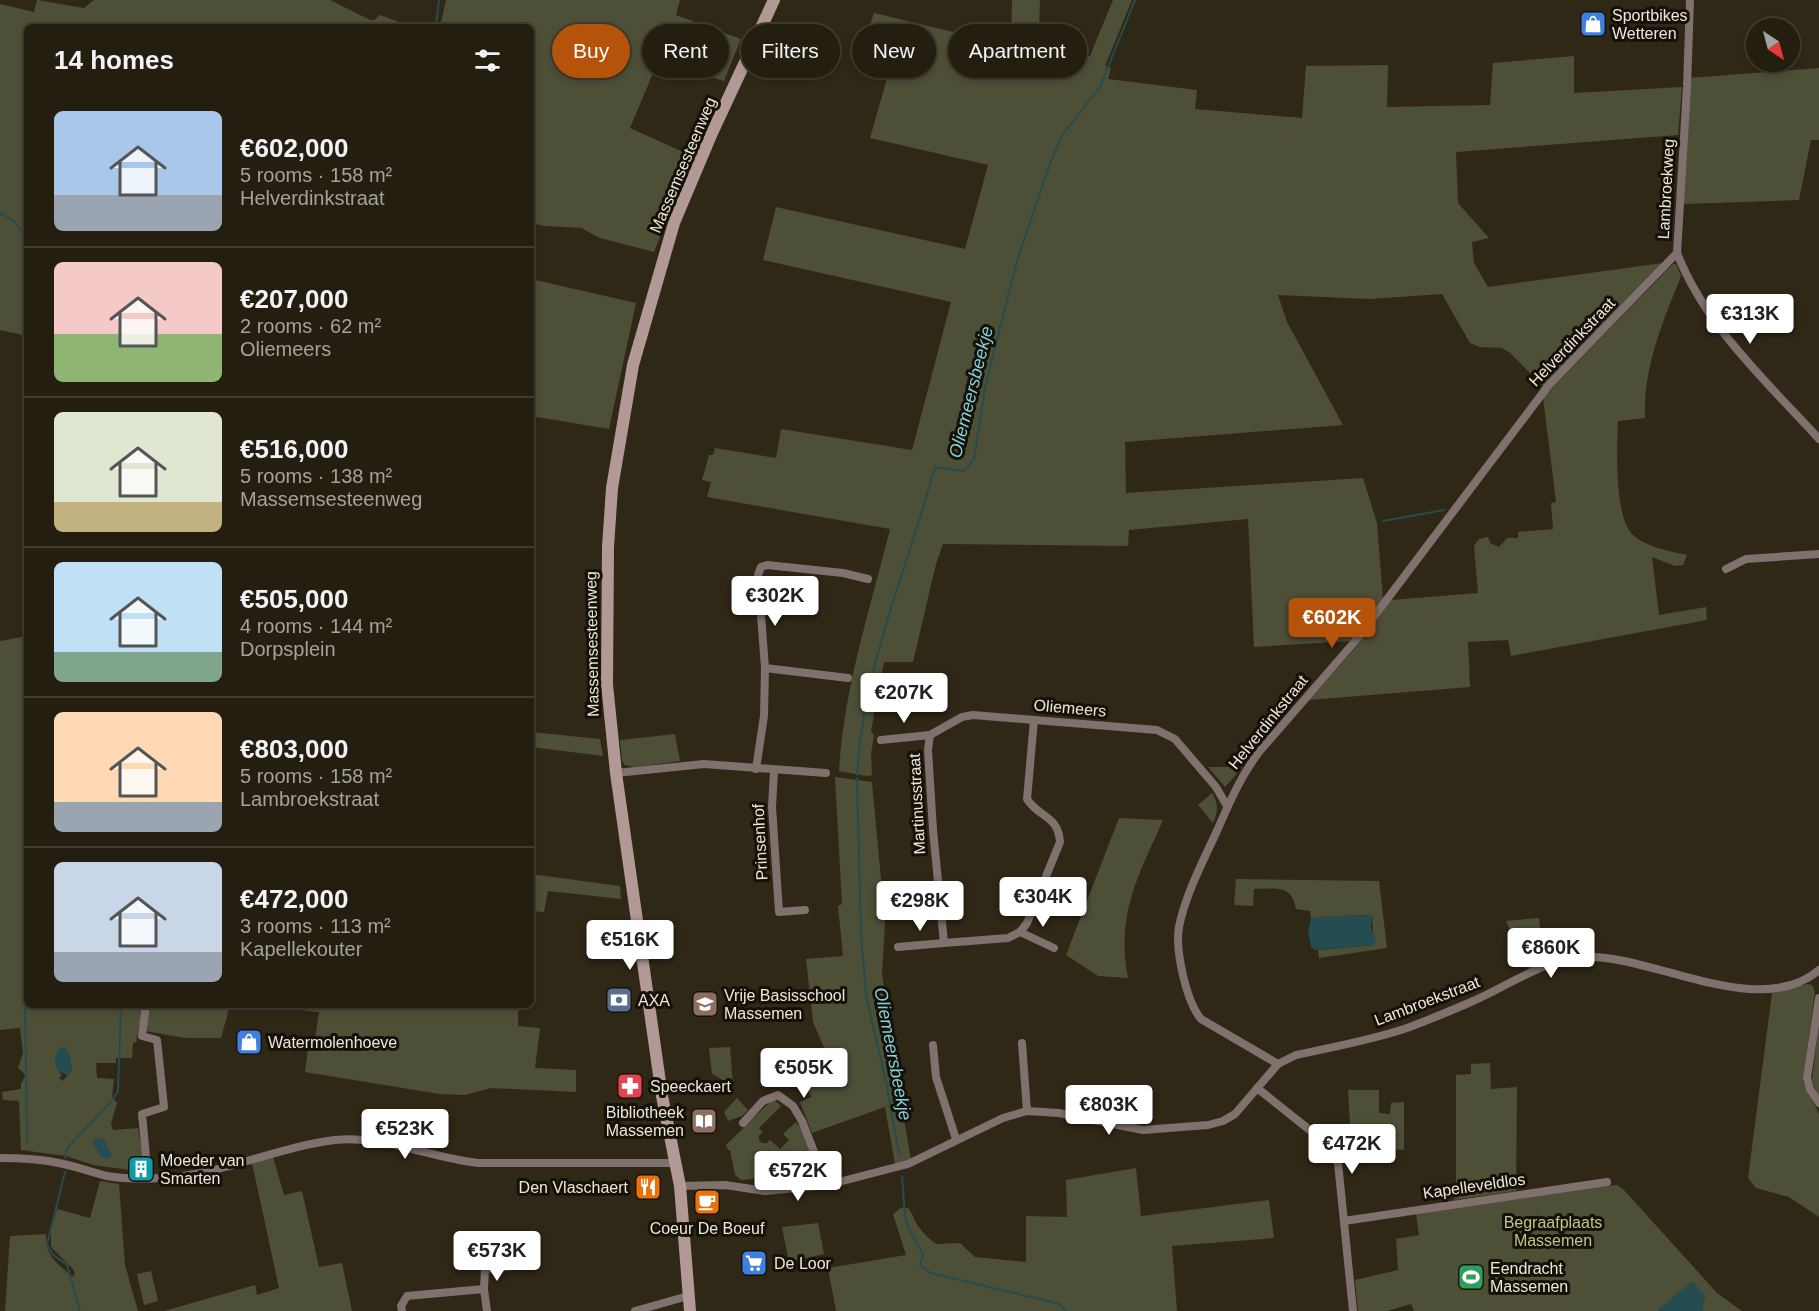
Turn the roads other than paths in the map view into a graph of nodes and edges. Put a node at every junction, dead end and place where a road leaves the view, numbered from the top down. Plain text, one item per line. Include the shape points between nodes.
1 (774, 0) edge
2 (1690, 0) edge
3 (1677, 253) junction
4 (1819, 439) edge
5 (1819, 554) edge
6 (1726, 569) dead end
7 (868, 579) dead end
8 (765, 668) junction
9 (848, 678) dead end
10 (1034, 720) junction
11 (930, 735) junction
12 (881, 740) dead end
13 (756, 769) junction
14 (774, 771) junction
15 (616, 773) junction
16 (826, 773) dead end
17 (1227, 806) junction
18 (805, 910) dead end
19 (1020, 932) junction
20 (944, 943) junction
21 (898, 947) dead end
22 (1054, 948) dead end
23 (1819, 971) edge
24 (1819, 998) edge
25 (146, 1008) edge
26 (1022, 1042) dead end
27 (933, 1045) dead end
28 (1278, 1064) junction
29 (1257, 1088) junction
30 (1819, 1103) edge
31 (1027, 1111) junction
32 (743, 1123) dead end
33 (956, 1140) junction
34 (0, 1158) edge
35 (676, 1163) junction
36 (148, 1178) junction
37 (1607, 1182) dead end
38 (827, 1185) junction
39 (680, 1186) junction
40 (1344, 1221) junction
41 (523, 1265) dead end
42 (484, 1289) junction
43 (688, 1296) junction
44 (402, 1311) edge
45 (487, 1311) edge
46 (635, 1311) edge
47 (690, 1311) edge
48 (1353, 1311) edge

1 - 15 main road, Massemsesteenweg via 674,223 633,365 612,488 608,547 607,684
2 - 3 street, Lambroekweg
3 - 4 street, Lambroekweg via 1687,278 1718,327
3 - 17 street, Helverdinkstraat via 1548,386 1357,639 1245,770
5 - 6 street via 1746,558
7 - 8 street via 843,573 761,567 758,575
8 - 9 street
8 - 13 street via 764,716
10 - 11 street, Oliemeers via 973,715
10 - 17 street, Oliemeers via 1157,730 1174,739 1216,787
10 - 19 street via 1027,799 1032,808 1054,822 1060,842 1027,924
11 - 12 street, Oliemeers
11 - 20 street, Martinusstraat via 933,830
13 - 14 street
13 - 15 street via 704,764
14 - 16 street
14 - 18 street, Prinsenhof via 772,807 779,912
15 - 35 main road, Massemsesteenweg via 662,1096
17 - 28 street, Helverdinkstraat via 1184,912 1178,945 1195,1012
19 - 20 street via 1008,938
19 - 22 street
20 - 21 street
23 - 28 street, Lambroekstraat via 1806,980 1775,988 1742,989 1605,958 1579,957 1552,964 1408,1028 1296,1055
24 - 30 street via 1808,1078
25 - 36 street via 141,1036 157,1040 164,1107 142,1114
26 - 31 street
27 - 33 street via 936,1077
28 - 29 street, Lambroekstraat
29 - 31 street, Lambroekstraat via 1235,1114 1198,1126 1143,1130 1059,1113
29 - 40 street via 1326,1143 1338,1163
31 - 33 street, Lambroekstraat
32 - 38 street via 763,1101 778,1095 793,1106
33 - 38 street, Lambroekstraat via 908,1164
34 - 36 street via 60,1163 108,1176
35 - 36 street via 478,1164 378,1140 346,1140 307,1145 209,1172
35 - 39 main road, Massemsesteenweg
37 - 40 street, Kapelleveldlos
38 - 39 street, Lambroekstraat via 765,1191 725,1185
39 - 43 main road, Massemsesteenweg
40 - 48 street
41 - 42 street via 485,1269
42 - 44 street via 407,1296
42 - 45 street
43 - 46 street
43 - 47 main road, Massemsesteenweg

